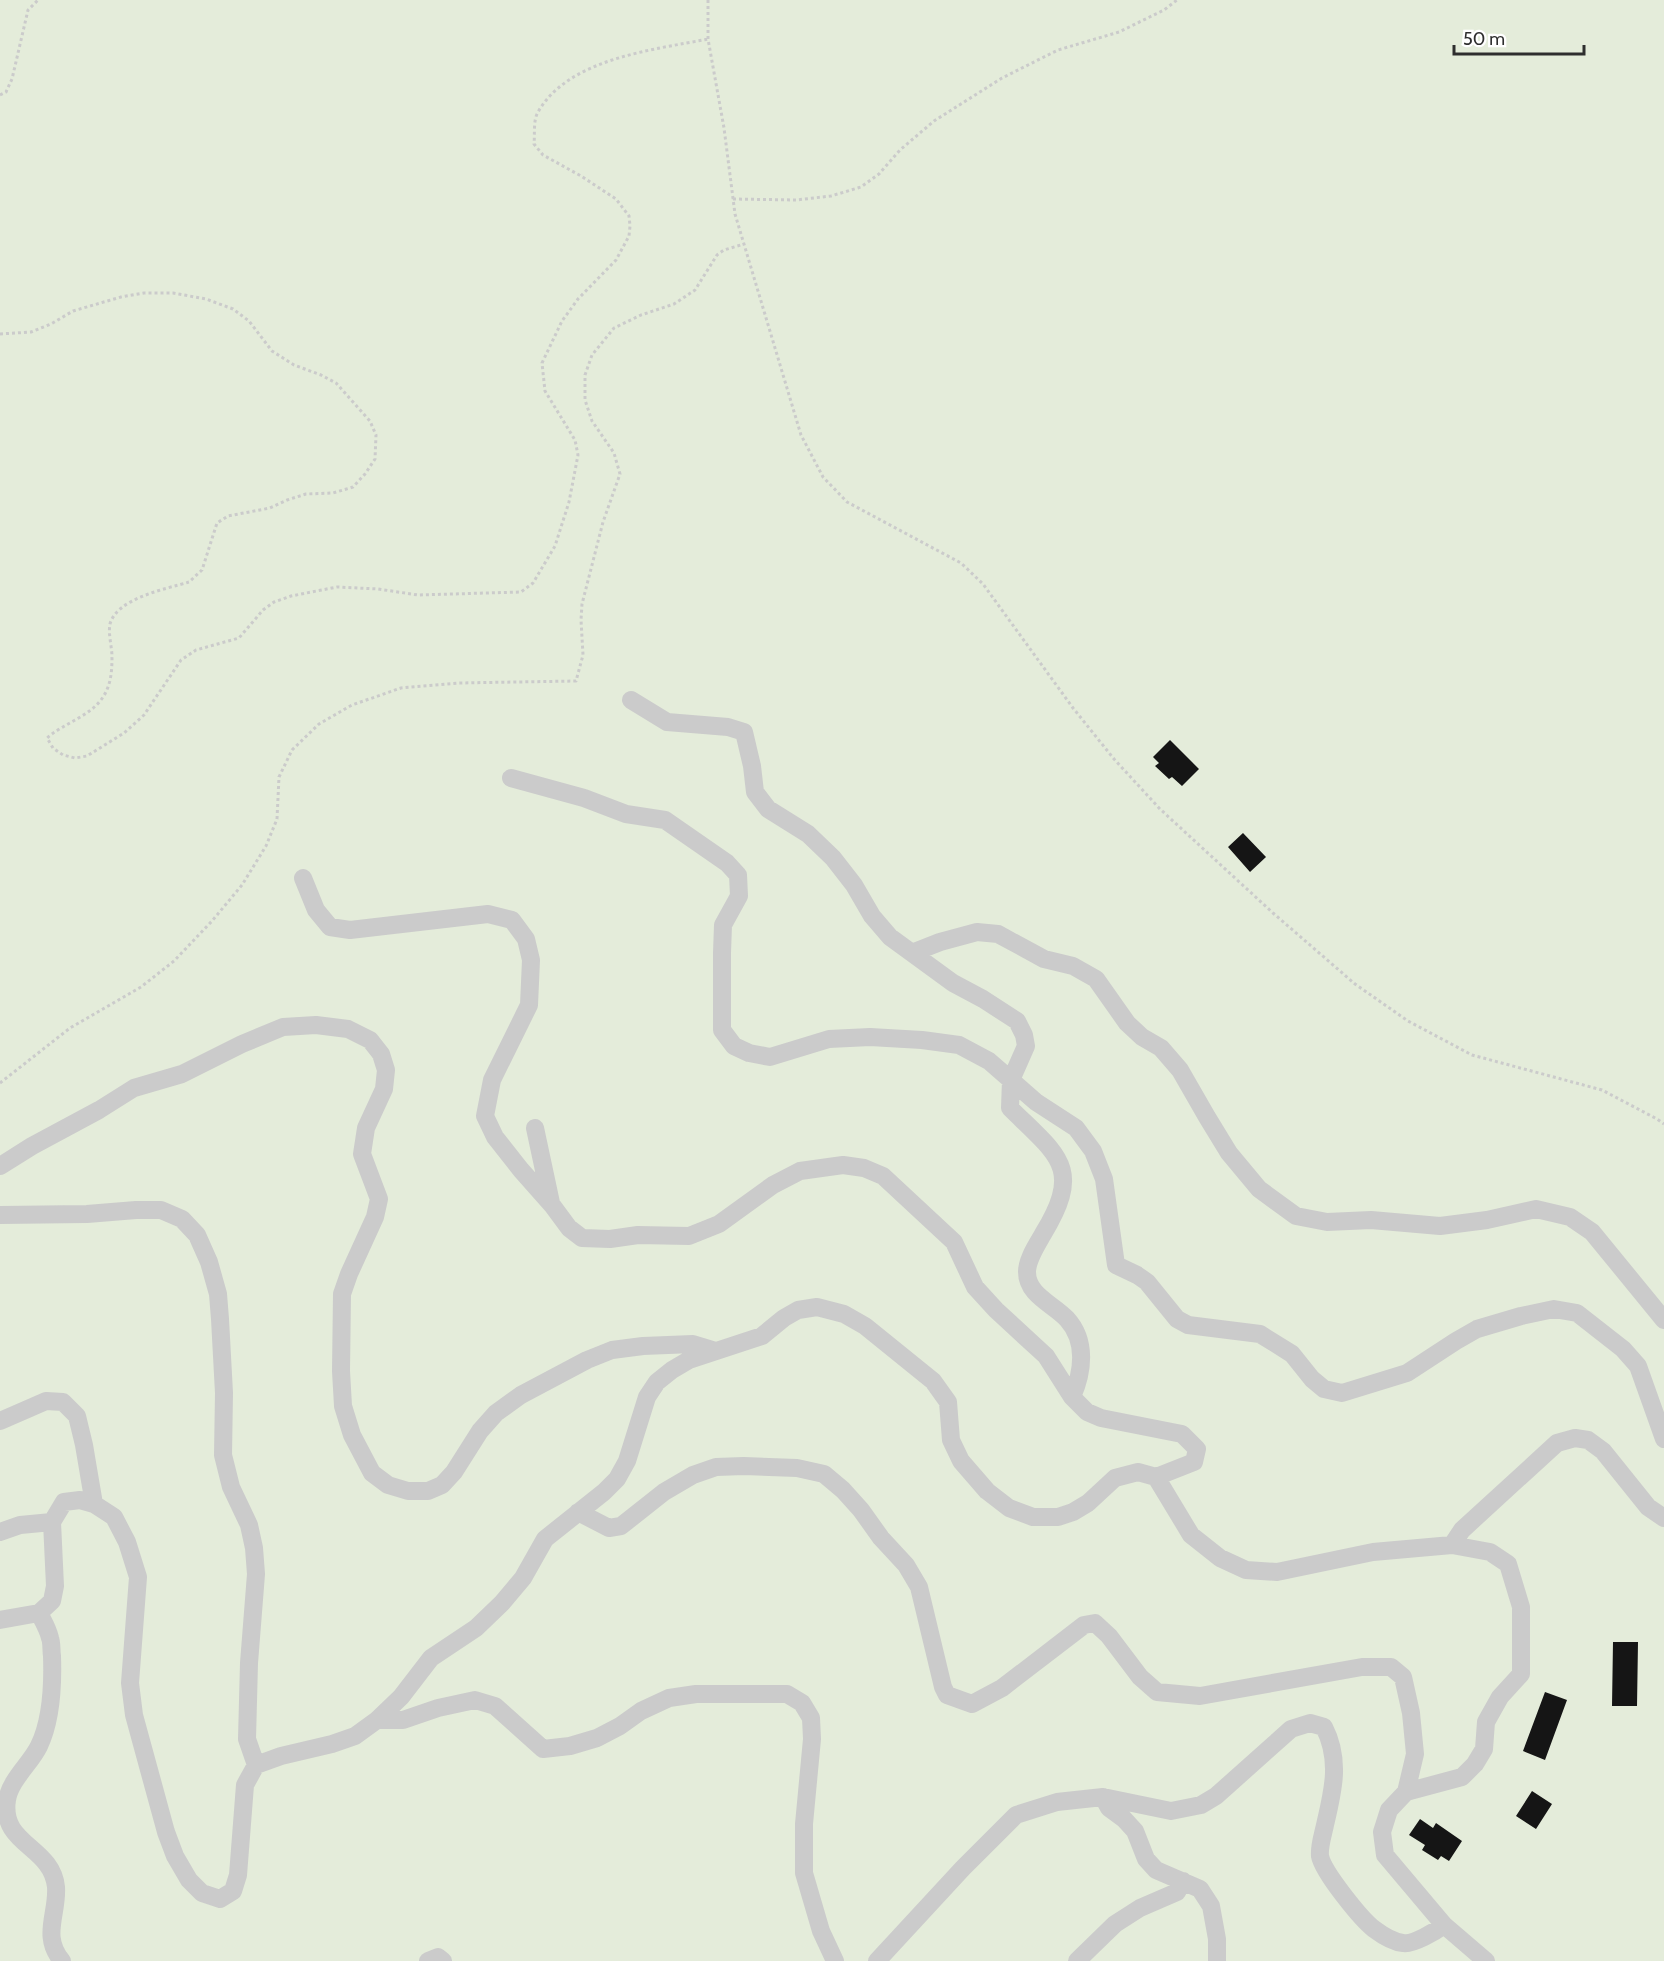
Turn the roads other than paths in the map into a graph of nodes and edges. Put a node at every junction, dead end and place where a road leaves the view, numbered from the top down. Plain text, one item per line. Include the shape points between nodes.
1 (631, 700) dead end
2 (511, 778) dead end
3 (303, 878) dead end
4 (912, 953) junction
5 (1011, 1080) junction
6 (536, 1128) dead end
7 (0, 1166) edge
8 (552, 1205) junction
9 (0, 1215) edge
10 (1664, 1320) edge
11 (716, 1351) junction
12 (1072, 1397) junction
13 (0, 1421) edge
14 (1664, 1439) edge
15 (1156, 1477) junction
16 (94, 1504) junction
17 (578, 1512) junction
18 (1664, 1518) edge
19 (52, 1522) junction
20 (0, 1532) edge
21 (1452, 1545) junction
22 (39, 1613) junction
23 (0, 1620) edge
24 (377, 1720) junction
25 (256, 1765) junction
26 (1406, 1792) junction
27 (1103, 1797) junction
28 (1183, 1881) junction
29 (1444, 1925) junction
30 (62, 1961) edge
31 (428, 1961) edge
32 (443, 1961) edge
33 (835, 1961) edge
34 (877, 1961) edge
35 (1077, 1961) edge
36 (1217, 1961) edge
37 (1486, 1961) edge

1 - 4 street via 667,722 744,732 755,792 761,801 808,834 833,858 872,916 890,937
2 - 5 street via 626,814 665,820 738,875 739,896 723,926 722,953 722,1030 734,1046 770,1057 829,1039 932,1041 959,1045 989,1061
3 - 8 street via 316,910 330,927 350,930 488,914 512,920 526,939 531,960 529,1005 492,1080 485,1116 495,1137
4 - 5 street via 1017,1021 1026,1046
4 - 10 street via 977,932 998,934 1044,959 1073,966 1096,979 1127,1023 1161,1048 1180,1070 1229,1153 1259,1189 1296,1216 1328,1222 1371,1220 1440,1226 1536,1209 1570,1217 1592,1232
5 - 12 street via 1010,1108 1053,1150 1062,1166 1064,1184 1054,1216 1027,1270 1029,1285 1067,1319 1078,1336 1081,1358
5 - 14 street via 1076,1128 1093,1151 1104,1179 1116,1265 1147,1282 1177,1319 1188,1325 1260,1334 1292,1354 1324,1389 1342,1393 1407,1372 1476,1329 1554,1309 1577,1313 1638,1366
6 - 8 street
7 - 11 street via 134,1088 182,1074 283,1027 316,1024 348,1029 370,1040 381,1054 386,1070 384,1089 366,1128 362,1154 379,1199 342,1294 343,1406 352,1435 372,1473 388,1485 408,1491 428,1491 442,1485 496,1413 521,1395 612,1350 693,1344
8 - 12 street via 582,1238 689,1236 719,1224 773,1185 800,1171 843,1165 864,1168 883,1176 954,1242 975,1287 1046,1356
9 - 25 street via 161,1210 182,1219 197,1235 218,1294 223,1455 254,1548 247,1739
11 - 15 street via 762,1336 798,1310 817,1306 844,1314 865,1326 933,1381 948,1402 951,1440 961,1461 994,1497 1033,1517 1058,1517 1073,1512 1115,1478 1138,1472
11 - 17 street via 689,1360 657,1382 647,1397 627,1461 617,1479
12 - 15 street via 1087,1412 1101,1418 1182,1434 1197,1449 1194,1462
13 - 16 street via 46,1401 63,1402 77,1416
15 - 21 street via 1191,1535 1220,1558 1246,1570 1277,1572 1373,1552
16 - 19 street via 80,1500 64,1502
16 - 25 street via 114,1517 138,1577 130,1683 134,1715 166,1832 189,1881 202,1893 220,1899 233,1892 238,1875 245,1785
17 - 24 street via 545,1539 523,1578 502,1604 476,1628 430,1658 401,1697
17 - 26 street via 609,1527 621,1526 664,1492 716,1467 797,1468 824,1474 861,1510 919,1587 947,1695 972,1704 1002,1688 1084,1625 1095,1623 1140,1677 1157,1692 1175,1695 1200,1696 1362,1667 1391,1667 1403,1677 1411,1713 1415,1754
18 - 21 street via 1648,1507 1603,1451 1588,1440 1575,1438 1557,1443 1462,1530
19 - 20 street via 20,1525
19 - 22 street via 55,1586 52,1601
21 - 26 street via 1491,1552 1508,1564 1521,1607 1521,1674 1485,1722 1484,1749 1475,1764 1462,1777
22 - 23 street
22 - 30 street via 50,1638 53,1687 39,1746 7,1799 8,1824 51,1869 56,1887 51,1932 55,1953
24 - 25 street via 355,1736
24 - 33 street via 403,1720 475,1700 495,1706 543,1749 597,1738 669,1698 786,1694 802,1703 811,1718 804,1873 821,1931
26 - 29 street via 1389,1810 1382,1832 1385,1855
27 - 28 street via 1109,1808 1135,1831 1146,1859 1156,1870
27 - 29 street via 1171,1811 1201,1805 1292,1729 1310,1723 1324,1727 1334,1755 1335,1781 1321,1840 1323,1867 1372,1928 1387,1938 1405,1944
27 - 34 street via 1057,1802 1016,1815
28 - 35 street via 1177,1892 1115,1924
28 - 36 street via 1200,1889 1211,1906
29 - 37 street
31 - 32 street via 438,1957

